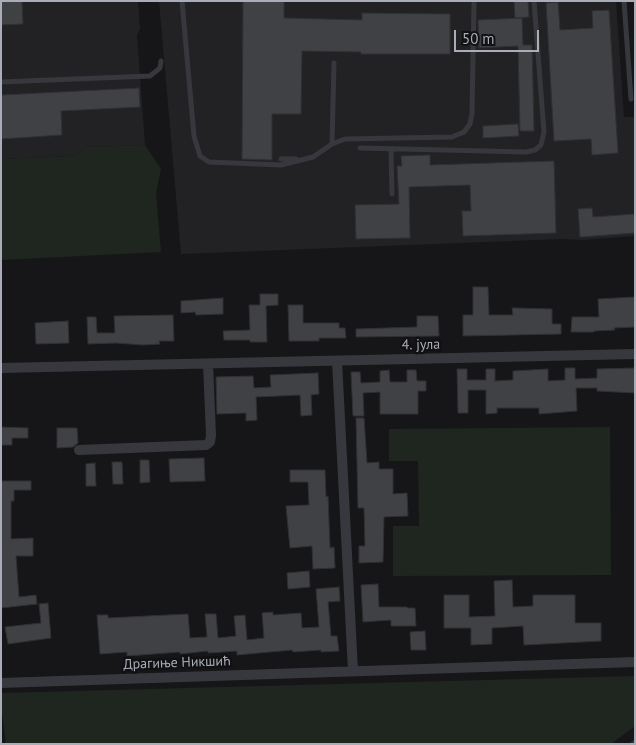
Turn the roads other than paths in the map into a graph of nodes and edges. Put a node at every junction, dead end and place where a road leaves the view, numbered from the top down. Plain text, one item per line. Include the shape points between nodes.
1 (182, 1) edge
2 (474, 1) edge
3 (534, 1) edge
4 (624, 1) edge
5 (161, 61) dead end
6 (334, 63) dead end
7 (1, 82) edge
8 (631, 100) dead end
9 (332, 144) junction
10 (360, 148) dead end
11 (392, 149) junction
12 (281, 159) dead end
13 (301, 159) junction
14 (392, 194) dead end
15 (635, 354) edge
16 (337, 361) junction
17 (208, 364) junction
18 (1, 368) edge
19 (79, 450) dead end
20 (635, 662) edge
21 (353, 671) junction
22 (1, 682) edge

1 - 13 lane via 193,127 200,156 209,162 281,165
2 - 9 lane via 472,113 464,132 452,137 345,139
3 - 11 lane via 544,132 541,145 526,152
4 - 8 lane
5 - 7 lane via 160,68 150,76
6 - 9 lane
9 - 13 lane via 313,157
10 - 11 lane
11 - 14 lane
12 - 13 lane
15 - 16 street, 4. јула
16 - 17 street, 4. јула
16 - 21 street
17 - 18 street, 4. јула
17 - 19 street via 211,435 206,445
20 - 21 street, Драгиње Никшић
21 - 22 street, Драгиње Никшић

